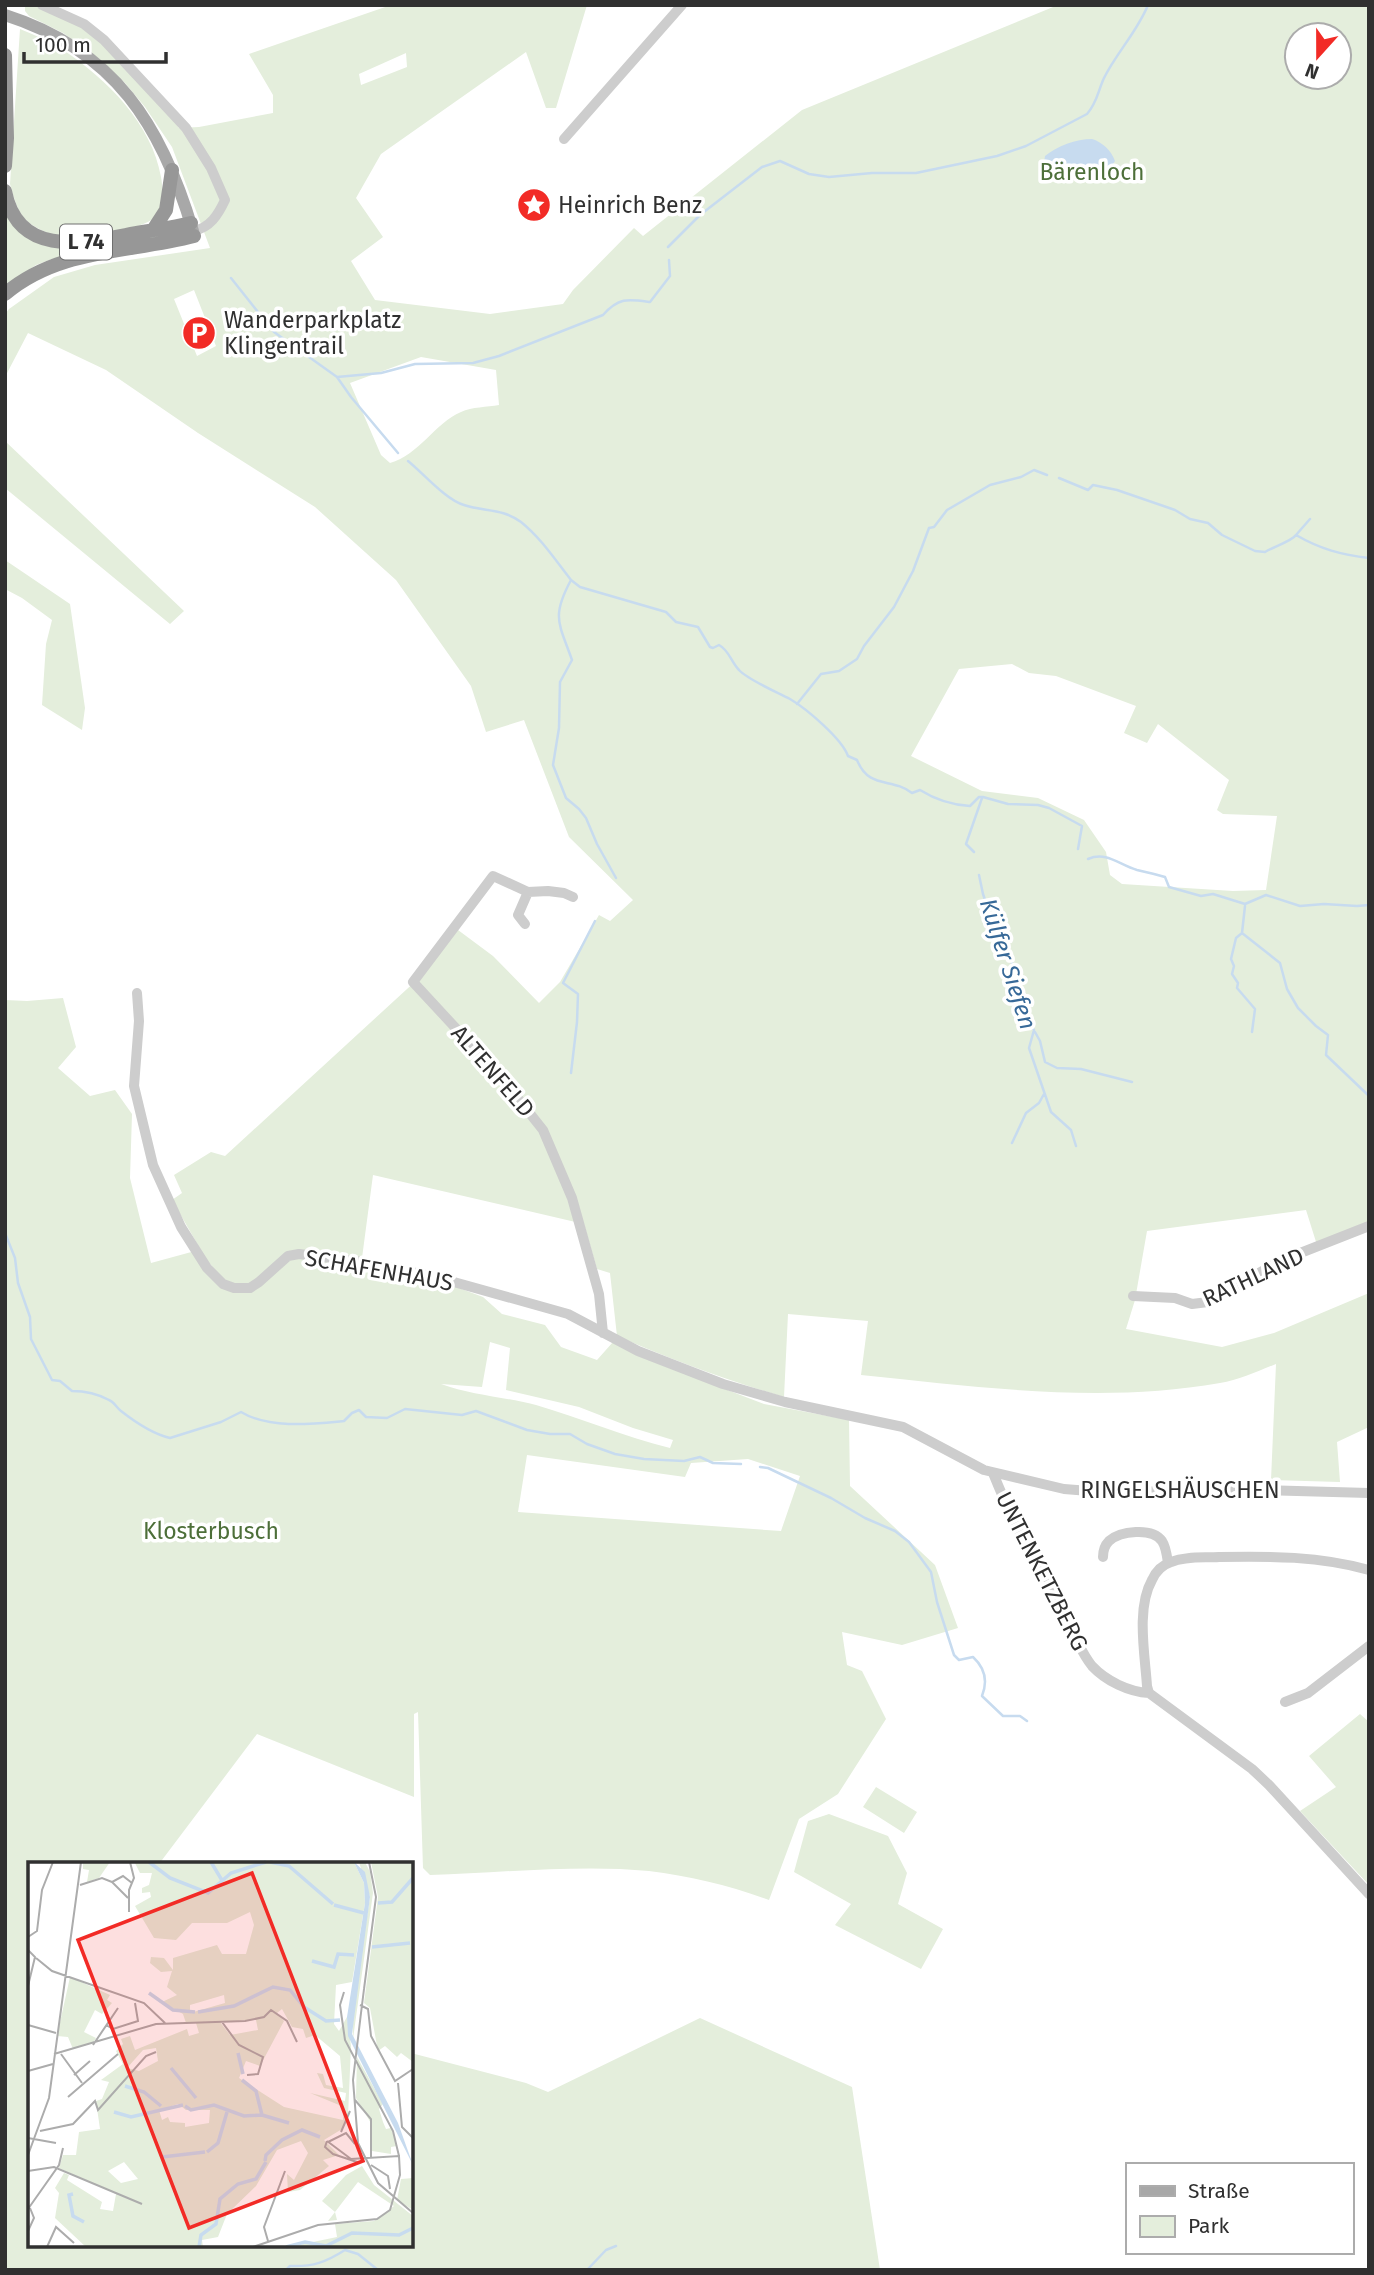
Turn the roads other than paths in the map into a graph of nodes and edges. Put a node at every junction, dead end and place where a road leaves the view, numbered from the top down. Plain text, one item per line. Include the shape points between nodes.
1 (42, 5) edge
2 (682, 5) edge
3 (5, 15) edge
4 (5, 55) edge
5 (5, 81) edge
6 (564, 139) dead end
7 (5, 166) edge
8 (172, 170) junction
9 (5, 191) edge
10 (153, 230) junction
11 (192, 230) junction
12 (5, 294) edge
13 (528, 892) junction
14 (573, 897) dead end
15 (525, 924) dead end
16 (136, 993) dead end
17 (1369, 1226) edge
18 (1133, 1296) dead end
19 (603, 1333) junction
20 (638, 1351) joint
21 (993, 1474) junction
22 (1369, 1493) edge
23 (1103, 1557) dead end
24 (1168, 1563) junction
25 (1369, 1570) edge
26 (1369, 1646) edge
27 (1149, 1693) junction
28 (1285, 1702) dead end
29 (1369, 1894) edge

1 - 11 street via 84,24 104,40 186,128 225,200 207,226
2 - 6 street
3 - 8 main road via 59,38 107,73 140,110
4 - 5 highway
5 - 7 highway
8 - 10 highway via 166,210
8 - 11 main road
9 - 10 highway, L 74 via 20,222 51,241 80,243
10 - 11 highway, L 74
11 - 12 highway, L 74 via 63,261 30,275
13 - 14 street, ALTENFELD
13 - 15 street via 518,915
13 - 19 street, ALTENFELD via 493,876 413,982 543,1130 572,1198 599,1294
16 - 19 street, SCHAFENHAUS via 139,1021 134,1086 153,1165 181,1227 215,1278 234,1288 250,1288 288,1256 346,1259 436,1277 568,1314
17 - 18 street, RATHLAND via 1280,1261 1208,1302
19 - 20 street, SCHAFENHAUS
20 - 21 street, UNTENKETZBERG via 746,1392 910,1430
21 - 22 street, RINGELSHÄUSCHEN via 1102,1492
21 - 27 street, UNTENKETZBERG via 1093,1666 1104,1677
23 - 24 street via 1104,1548 1116,1537 1149,1534 1164,1544
24 - 25 street via 1274,1556
24 - 27 street via 1151,1580 1145,1601
26 - 28 street via 1308,1693
27 - 29 street, UNTENKETZBERG via 1252,1769

